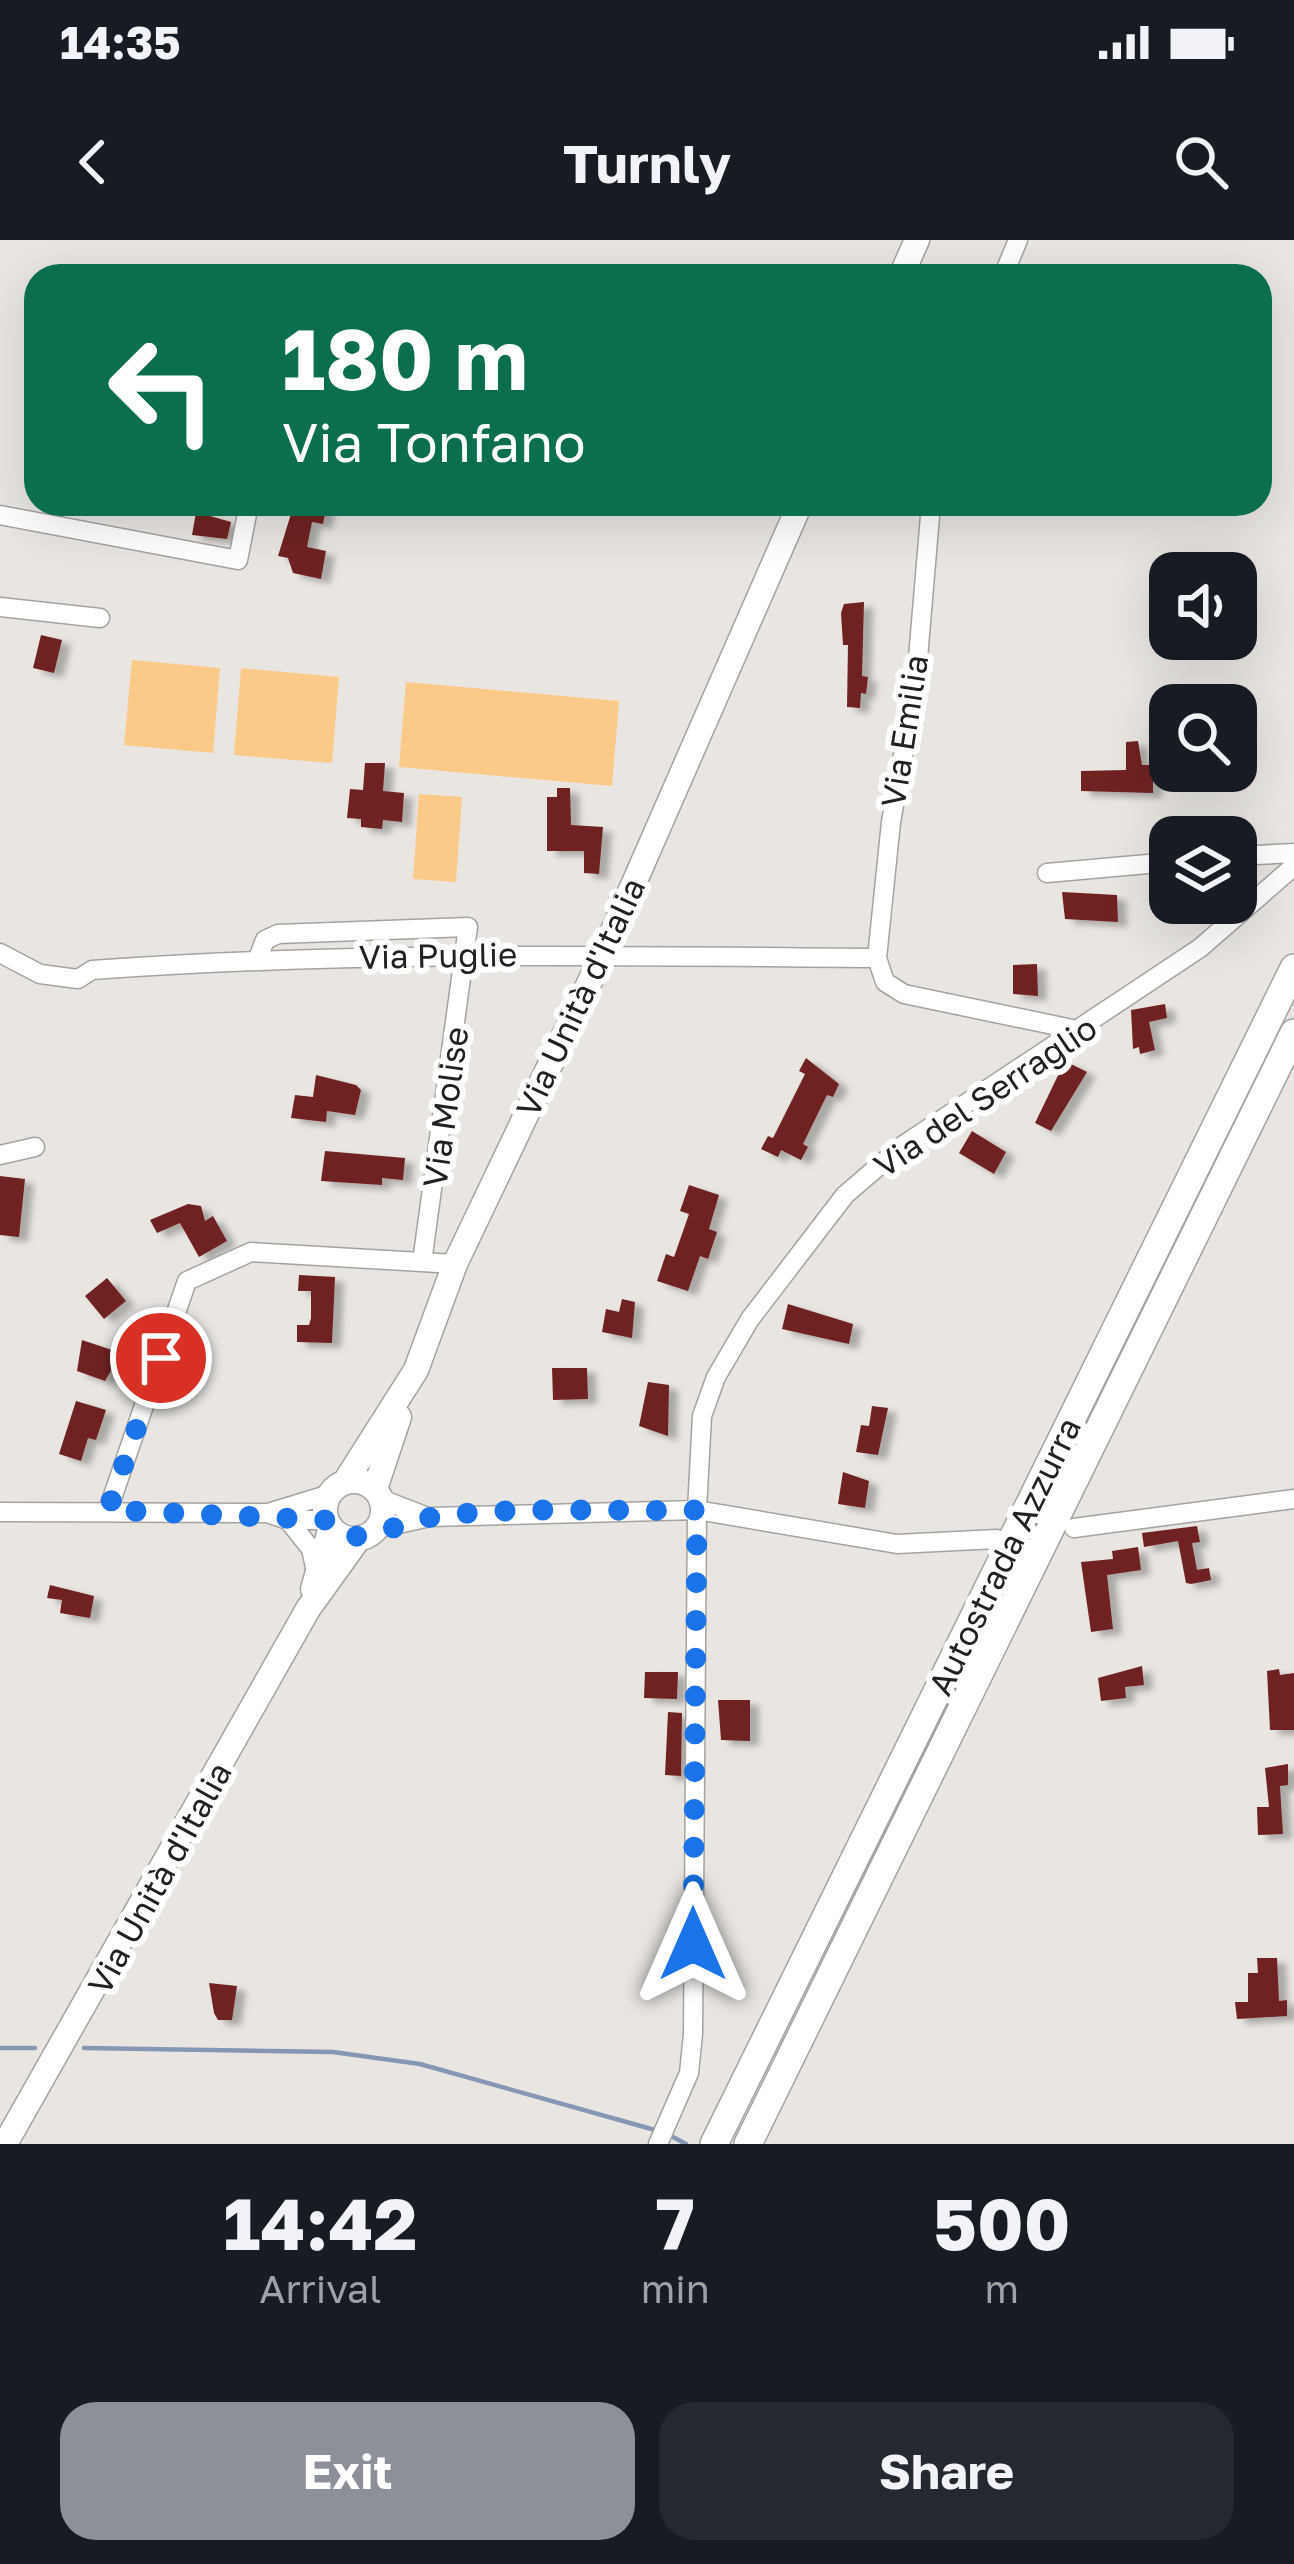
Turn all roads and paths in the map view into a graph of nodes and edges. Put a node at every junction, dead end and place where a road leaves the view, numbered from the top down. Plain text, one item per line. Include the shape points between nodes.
1 (0, 515) edge
2 (247, 516) edge
3 (795, 516) edge
4 (930, 516) edge
5 (0, 607) edge
6 (100, 618) dead end
7 (1294, 853) edge
8 (1257, 855) edge
9 (1149, 864) edge
10 (1294, 866) edge
11 (1047, 873) dead end
12 (468, 952) junction
13 (0, 953) edge
14 (602, 956) junction
15 (258, 958) junction
16 (877, 958) junction
17 (1294, 968) edge
18 (1077, 1030) junction
19 (1294, 1033) edge
20 (35, 1148) dead end
21 (0, 1155) edge
22 (422, 1262) junction
23 (455, 1264) junction
24 (416, 1370) junction
25 (378, 1494) junction
26 (1294, 1499) edge
27 (333, 1506) junction
28 (108, 1510) junction
29 (697, 1510) junction
30 (0, 1512) edge
31 (267, 1513) junction
32 (430, 1517) junction
33 (288, 1520) junction
34 (1074, 1528) dead end
35 (368, 1534) junction
36 (997, 1539) dead end
37 (316, 1577) junction
38 (308, 1609) junction
39 (5, 2144) edge
40 (658, 2144) edge
41 (714, 2144) edge
42 (748, 2144) edge

1 - 2 street via 238,560
3 - 14 main road, Via Unità d'Italia
4 - 16 street, Via Emilia
5 - 6 street
7 - 8 street
9 - 11 street
10 - 18 street, Via del Serraglio via 1200,948
12 - 14 street, Via Puglie
12 - 15 street, Via Puglie
12 - 15 street via 471,934 457,923 278,934 265,940
12 - 22 street, Via Molise
13 - 15 street, Via Puglie via 40,974 78,980 92,970
14 - 16 street, Via Puglie
14 - 23 main road, Via Unità d'Italia
16 - 18 street via 885,982 904,994
17 - 41 highway, Autostrada Azzurra
18 - 29 street, Via del Serraglio via 902,1146 844,1196 716,1376 702,1416
19 - 42 highway, Autostrada Azzurra
20 - 21 street
22 - 23 street
22 - 28 street via 251,1252 187,1281
23 - 24 main road, Via Unità d'Italia
24 - 25 main road
24 - 27 main road, Via Unità d'Italia
25 - 27 main road
25 - 32 street
25 - 35 main road
26 - 34 street
27 - 31 street
27 - 33 street
27 - 35 main road
27 - 37 main road, Via Unità d'Italia
28 - 30 street
28 - 31 street
29 - 32 street
29 - 36 street via 897,1544
29 - 40 street, Via del Serraglio via 693,2035 689,2073
31 - 33 street
32 - 35 street
33 - 37 street via 311,1549
35 - 38 main road
37 - 38 main road, Via Unità d'Italia
38 - 39 main road, Via Unità d'Italia

